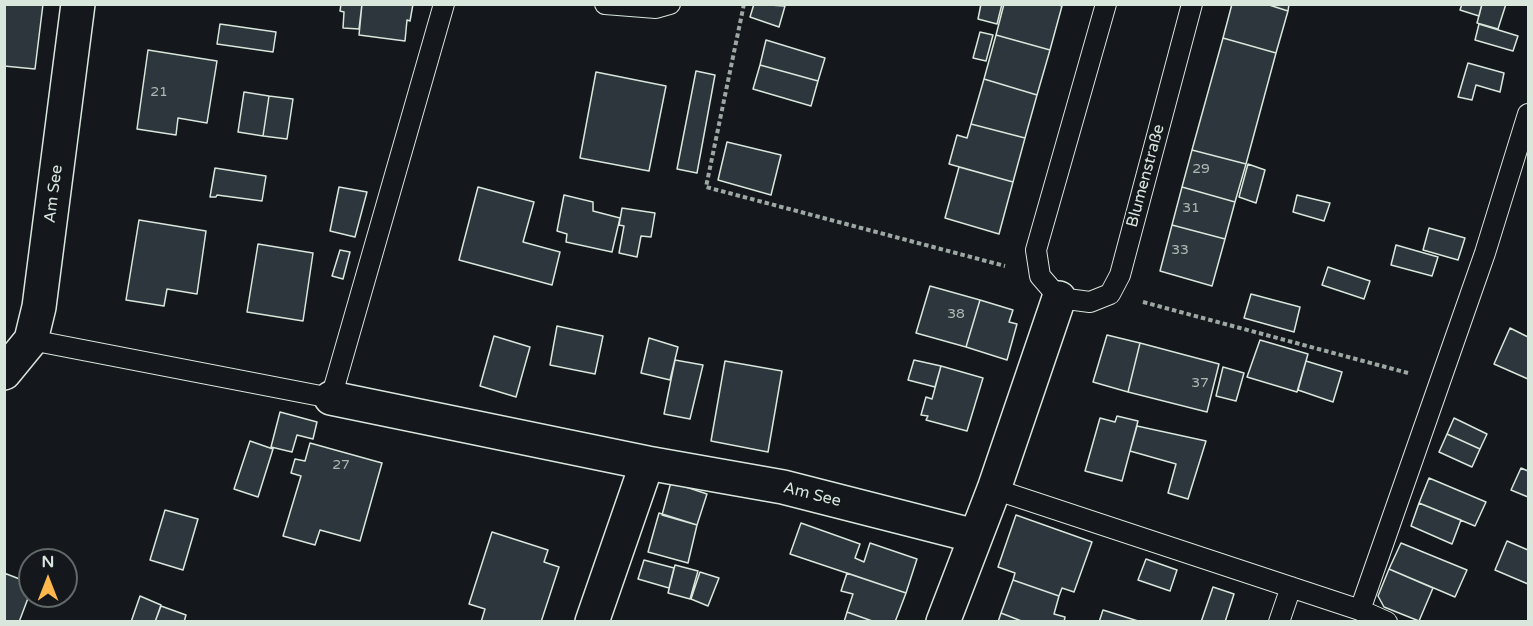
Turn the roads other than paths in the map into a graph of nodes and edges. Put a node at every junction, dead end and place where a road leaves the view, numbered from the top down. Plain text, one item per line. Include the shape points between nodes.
1 (78, 4) edge
2 (444, 4) edge
3 (605, 4) edge
4 (670, 4) edge
5 (1106, 4) edge
6 (1192, 4) edge
7 (1528, 114) edge
8 (1049, 287) junction
9 (31, 340) junction
10 (4, 373) edge
11 (331, 398) junction
12 (647, 463) junction
13 (994, 489) junction
14 (975, 536) junction
15 (1291, 587) junction
16 (1360, 610) junction
17 (592, 621) edge
18 (943, 621) edge
19 (1279, 621) edge
20 (1387, 621) edge

1 - 9 street, Am See via 39,307
2 - 11 lane
3 - 4 lane via 656,8
5 - 8 lane via 1036,250
6 - 8 lane, Blumenstraße via 1120,275 1110,294 1089,302
7 - 16 lane via 1485,253
8 - 13 street
9 - 10 street, Am See
9 - 11 lane
11 - 12 street, Am See
12 - 14 street, Am See via 783,487
12 - 17 street
13 - 14 street
13 - 15 lane
14 - 18 street
15 - 16 lane
15 - 19 lane
16 - 20 lane

